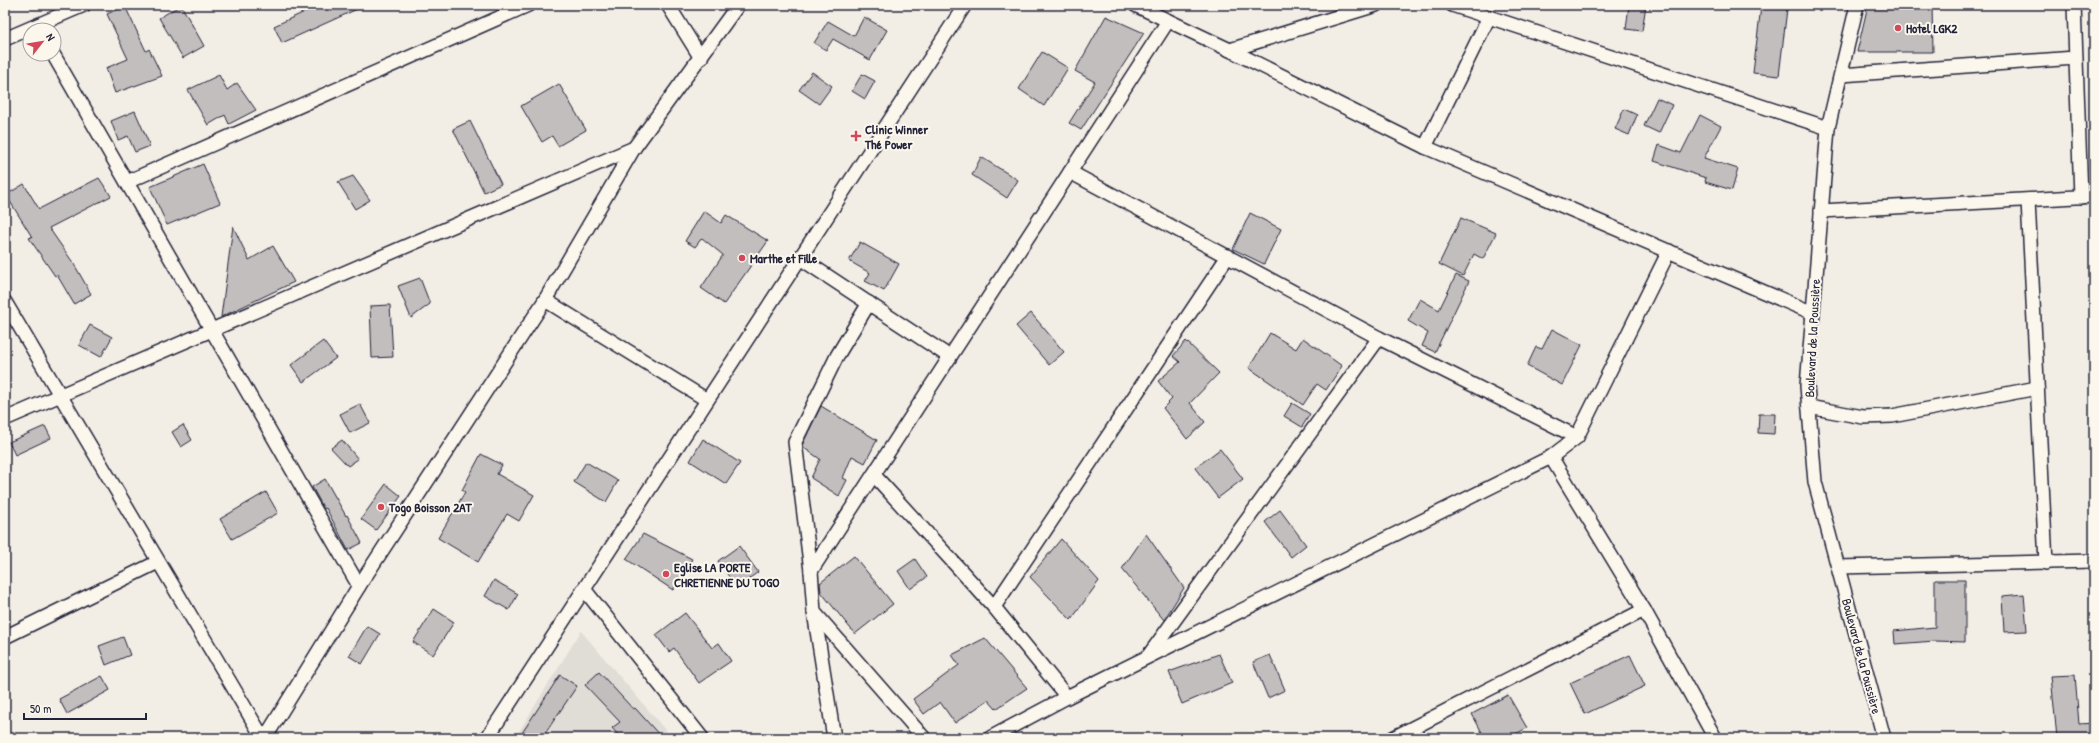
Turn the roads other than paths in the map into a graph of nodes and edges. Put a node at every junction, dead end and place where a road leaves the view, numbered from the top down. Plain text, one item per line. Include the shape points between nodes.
1 (84, 5) edge
2 (528, 5) edge
3 (668, 5) edge
4 (738, 5) edge
5 (965, 5) edge
6 (1135, 5) edge
7 (1376, 5) edge
8 (1452, 5) edge
9 (1857, 5) edge
10 (2074, 5) edge
11 (1489, 17) junction
12 (1168, 21) junction
13 (50, 22) edge
14 (22, 33) edge
15 (5, 39) edge
16 (1230, 50) junction
17 (701, 58) junction
18 (2075, 58) junction
19 (58, 62) edge
20 (1841, 75) junction
21 (1828, 128) junction
22 (1425, 147) junction
23 (634, 148) junction
24 (1070, 172) junction
25 (127, 182) junction
26 (2094, 196) edge
27 (2081, 197) junction
28 (2028, 200) junction
29 (1821, 211) junction
30 (1669, 252) junction
31 (1228, 256) junction
32 (800, 258) junction
33 (545, 300) junction
34 (5, 302) edge
35 (869, 303) junction
36 (1813, 313) junction
37 (212, 330) junction
38 (1379, 338) junction
39 (950, 357) junction
40 (2037, 388) junction
41 (59, 395) junction
42 (707, 400) junction
43 (1809, 407) junction
44 (5, 419) edge
45 (1576, 436) junction
46 (1551, 457) junction
47 (874, 475) junction
48 (2094, 561) edge
49 (158, 562) junction
50 (2046, 563) junction
51 (1838, 567) junction
52 (811, 571) junction
53 (359, 586) junction
54 (584, 589) junction
55 (994, 607) junction
56 (1644, 610) junction
57 (814, 612) junction
58 (5, 637) edge
59 (1147, 658) junction
60 (1067, 697) junction
61 (264, 738) edge
62 (487, 738) edge
63 (702, 738) edge
64 (834, 738) edge
65 (924, 738) edge
66 (990, 738) edge
67 (1392, 738) edge
68 (1715, 738) edge
69 (1884, 738) edge

1 - 13 street
2 - 25 street
3 - 17 street
4 - 17 street
5 - 32 street
6 - 12 street
7 - 16 street
8 - 11 street
9 - 20 street, Boulevard de la Poussière
10 - 18 street
11 - 21 street
11 - 22 street
12 - 16 street
12 - 24 street
14 - 15 street
16 - 22 street
17 - 23 street
18 - 20 street
18 - 27 street
19 - 25 street
20 - 21 street, Boulevard de la Poussière
21 - 29 street, Boulevard de la Poussière
22 - 30 street
23 - 33 street
23 - 37 street
24 - 31 street
24 - 39 street
25 - 37 street
26 - 27 street
27 - 28 street
28 - 29 street
28 - 40 street
29 - 36 street, Boulevard de la Poussière
30 - 36 street
30 - 45 street
31 - 38 street
31 - 55 street
32 - 35 street
32 - 42 street
33 - 42 street
33 - 53 street
34 - 41 street
35 - 39 street
35 - 52 street via 837,356 795,442
36 - 43 street, Boulevard de la Poussière via 1807,386
37 - 41 street
37 - 53 street
38 - 45 street
38 - 59 street
39 - 47 street
40 - 43 street via 1892,416 1863,417
40 - 50 street
41 - 44 street
41 - 49 street
42 - 54 street
43 - 51 street, Boulevard de la Poussière via 1815,482
45 - 46 street
46 - 56 street
46 - 59 street
47 - 52 street
47 - 55 street
48 - 50 street
49 - 58 street
49 - 61 street
50 - 51 street
51 - 69 street, Boulevard de la Poussière
52 - 57 street
53 - 61 street
54 - 62 street
54 - 63 street
55 - 60 street
56 - 67 street
56 - 68 street
57 - 64 street
57 - 65 street
59 - 60 street
60 - 66 street

